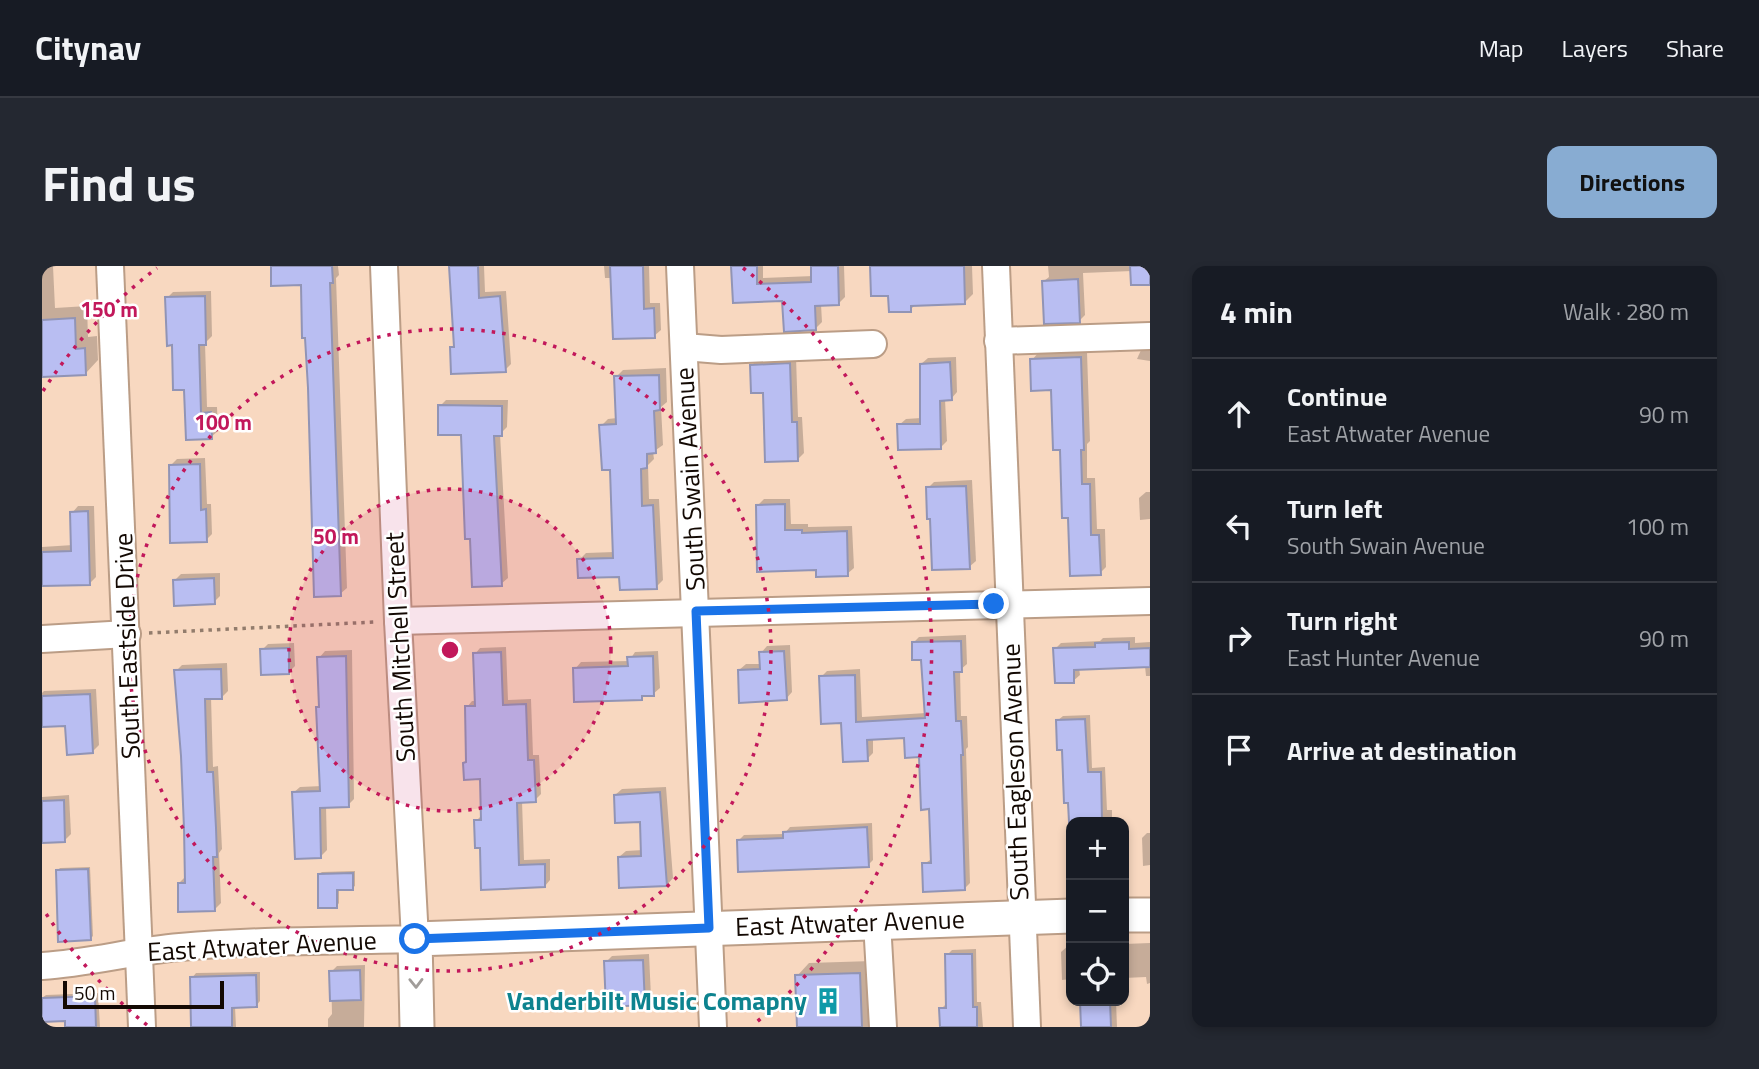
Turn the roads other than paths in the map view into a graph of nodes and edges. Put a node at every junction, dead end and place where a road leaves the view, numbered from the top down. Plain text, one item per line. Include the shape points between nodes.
1 (110, 266) edge
2 (384, 266) edge
3 (680, 266) edge
4 (996, 266) edge
5 (1150, 336) edge
6 (998, 341) junction
7 (873, 344) dead end
8 (684, 347) junction
9 (1150, 601) edge
10 (1008, 603) junction
11 (696, 611) junction
12 (398, 621) junction
13 (127, 634) junction
14 (42, 639) edge
15 (1129, 915) edge
16 (1150, 915) edge
17 (1066, 916) edge
18 (1021, 917) junction
19 (877, 922) junction
20 (709, 928) junction
21 (415, 939) junction
22 (139, 952) junction
23 (42, 966) edge
24 (142, 1027) edge
25 (417, 1027) edge
26 (713, 1027) edge
27 (883, 1027) edge
28 (1027, 1027) edge

1 - 13 street, South Eastside Drive
2 - 12 street, South Mitchell Street
3 - 8 street, South Swain Avenue
4 - 6 street, South Eagleson Avenue
5 - 6 street
6 - 10 street, South Eagleson Avenue
7 - 8 street via 721,350
8 - 11 street, South Swain Avenue
9 - 10 street
10 - 11 street
10 - 18 street, South Eagleson Avenue
11 - 12 street
11 - 20 street, South Swain Avenue
12 - 21 street, South Mitchell Street
13 - 14 street
13 - 22 street, South Eastside Drive
15 - 16 main road
17 - 18 main road, East Atwater Avenue
18 - 19 main road, East Atwater Avenue
18 - 28 street, South Eagleson Avenue
19 - 20 main road, East Atwater Avenue
19 - 27 street
20 - 21 main road, East Atwater Avenue
20 - 26 street, South Swain Avenue
21 - 22 street, East Atwater Avenue via 215,944
21 -> 25 main road, South Mitchell Street
22 - 23 street, East Atwater Avenue
22 - 24 street, South Eastside Drive

